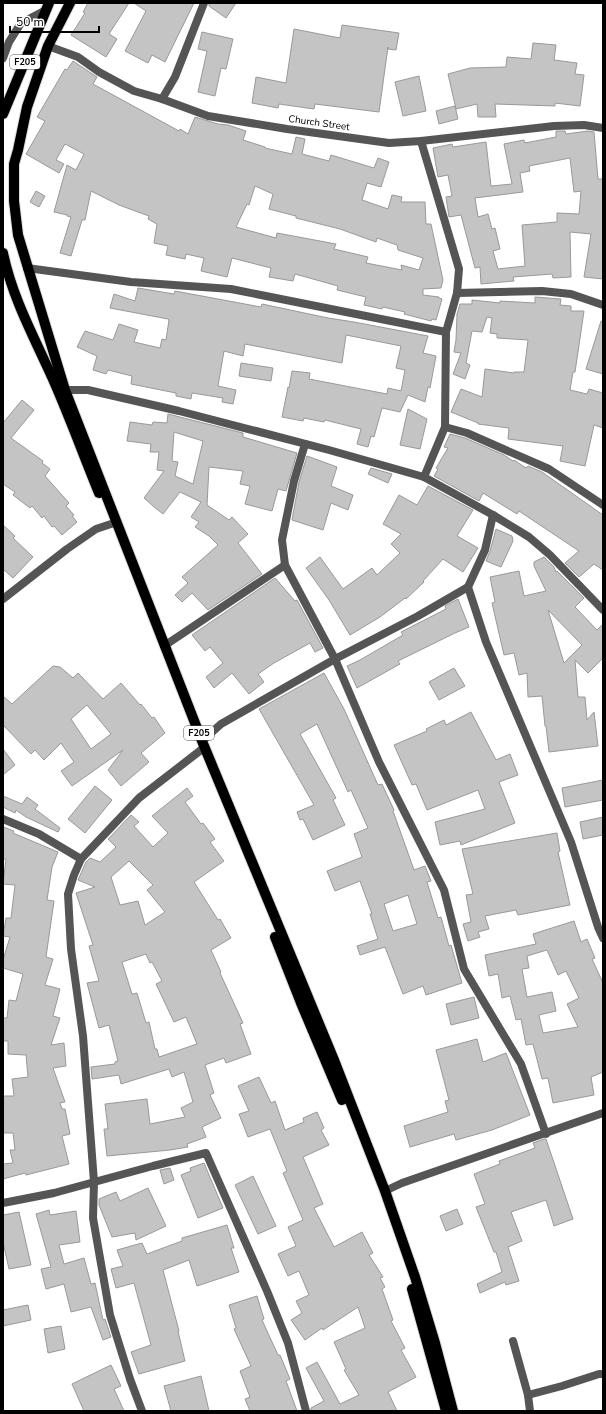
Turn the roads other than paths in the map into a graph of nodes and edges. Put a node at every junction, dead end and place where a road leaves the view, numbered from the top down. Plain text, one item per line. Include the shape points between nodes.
1 (70, 3) edge
2 (204, 3) edge
3 (48, 7) edge
4 (48, 46) junction
5 (3, 58) edge
6 (162, 99) junction
7 (3, 114) edge
8 (603, 128) edge
9 (420, 141) junction
10 (3, 253) edge
11 (27, 268) junction
12 (5, 269) edge
13 (457, 293) junction
14 (603, 305) edge
15 (446, 332) junction
16 (65, 390) junction
17 (445, 427) junction
18 (305, 444) junction
19 (424, 477) junction
20 (603, 506) edge
21 (493, 514) junction
22 (111, 524) junction
23 (285, 565) junction
24 (468, 587) junction
25 (3, 599) edge
26 (603, 610) edge
27 (164, 646) junction
28 (334, 659) junction
29 (201, 745) junction
30 (3, 819) edge
31 (81, 859) junction
32 (603, 938) edge
33 (279, 939) junction
34 (603, 1113) edge
35 (546, 1134) junction
36 (94, 1182) junction
37 (385, 1191) junction
38 (3, 1203) edge
39 (513, 1341) dead end
40 (603, 1374) edge
41 (528, 1395) junction
42 (142, 1411) edge
43 (306, 1411) edge
44 (446, 1411) edge
45 (453, 1411) edge
46 (530, 1411) edge

1 - 4 main road, F205
2 - 6 street via 175,77
3 - 5 street via 21,23
3 - 7 main road, F205
4 - 6 street, Church Street via 78,57 134,91
4 - 11 main road, F205 via 27,107 14,164 14,201 18,235
6 - 9 street, Church Street via 208,116 287,129 389,143
8 - 9 street, Church Street via 584,125 554,126
9 - 13 street via 459,269
10 - 12 main road, F205
11 - 15 street via 131,282 231,289
11 - 16 main road, F205
12 - 22 main road, F205
13 - 14 street via 542,291 571,294
13 - 15 street
15 - 17 street
16 - 18 street via 88,390
16 - 27 main road, F205
17 - 19 street
17 - 20 street via 467,433 549,470
18 - 19 street
18 - 23 street via 294,481 282,540
19 - 21 street
21 - 24 street via 485,550
21 - 26 street via 550,554
22 - 25 street via 96,529
22 - 29 main road, F205
23 - 27 street
23 - 28 street
24 - 28 street
24 - 32 street via 486,642 570,842
27 - 29 main road, F205
28 - 29 street via 221,724
28 - 35 street via 379,762 444,890 464,969 521,1064
29 - 31 street via 139,798
29 - 33 main road, F205
30 - 31 street via 39,834
31 - 36 street via 68,894 71,949 83,1036
33 - 37 main road, F205 via 334,1060
33 - 44 main road, F205 via 301,1003 381,1193 409,1279
34 - 35 street
35 - 37 street
36 - 38 street
36 - 42 street via 93,1218 110,1315
36 - 43 street via 206,1153 288,1343
37 - 45 main road, F205 via 433,1335
39 - 41 street
40 - 41 street
41 - 46 street

